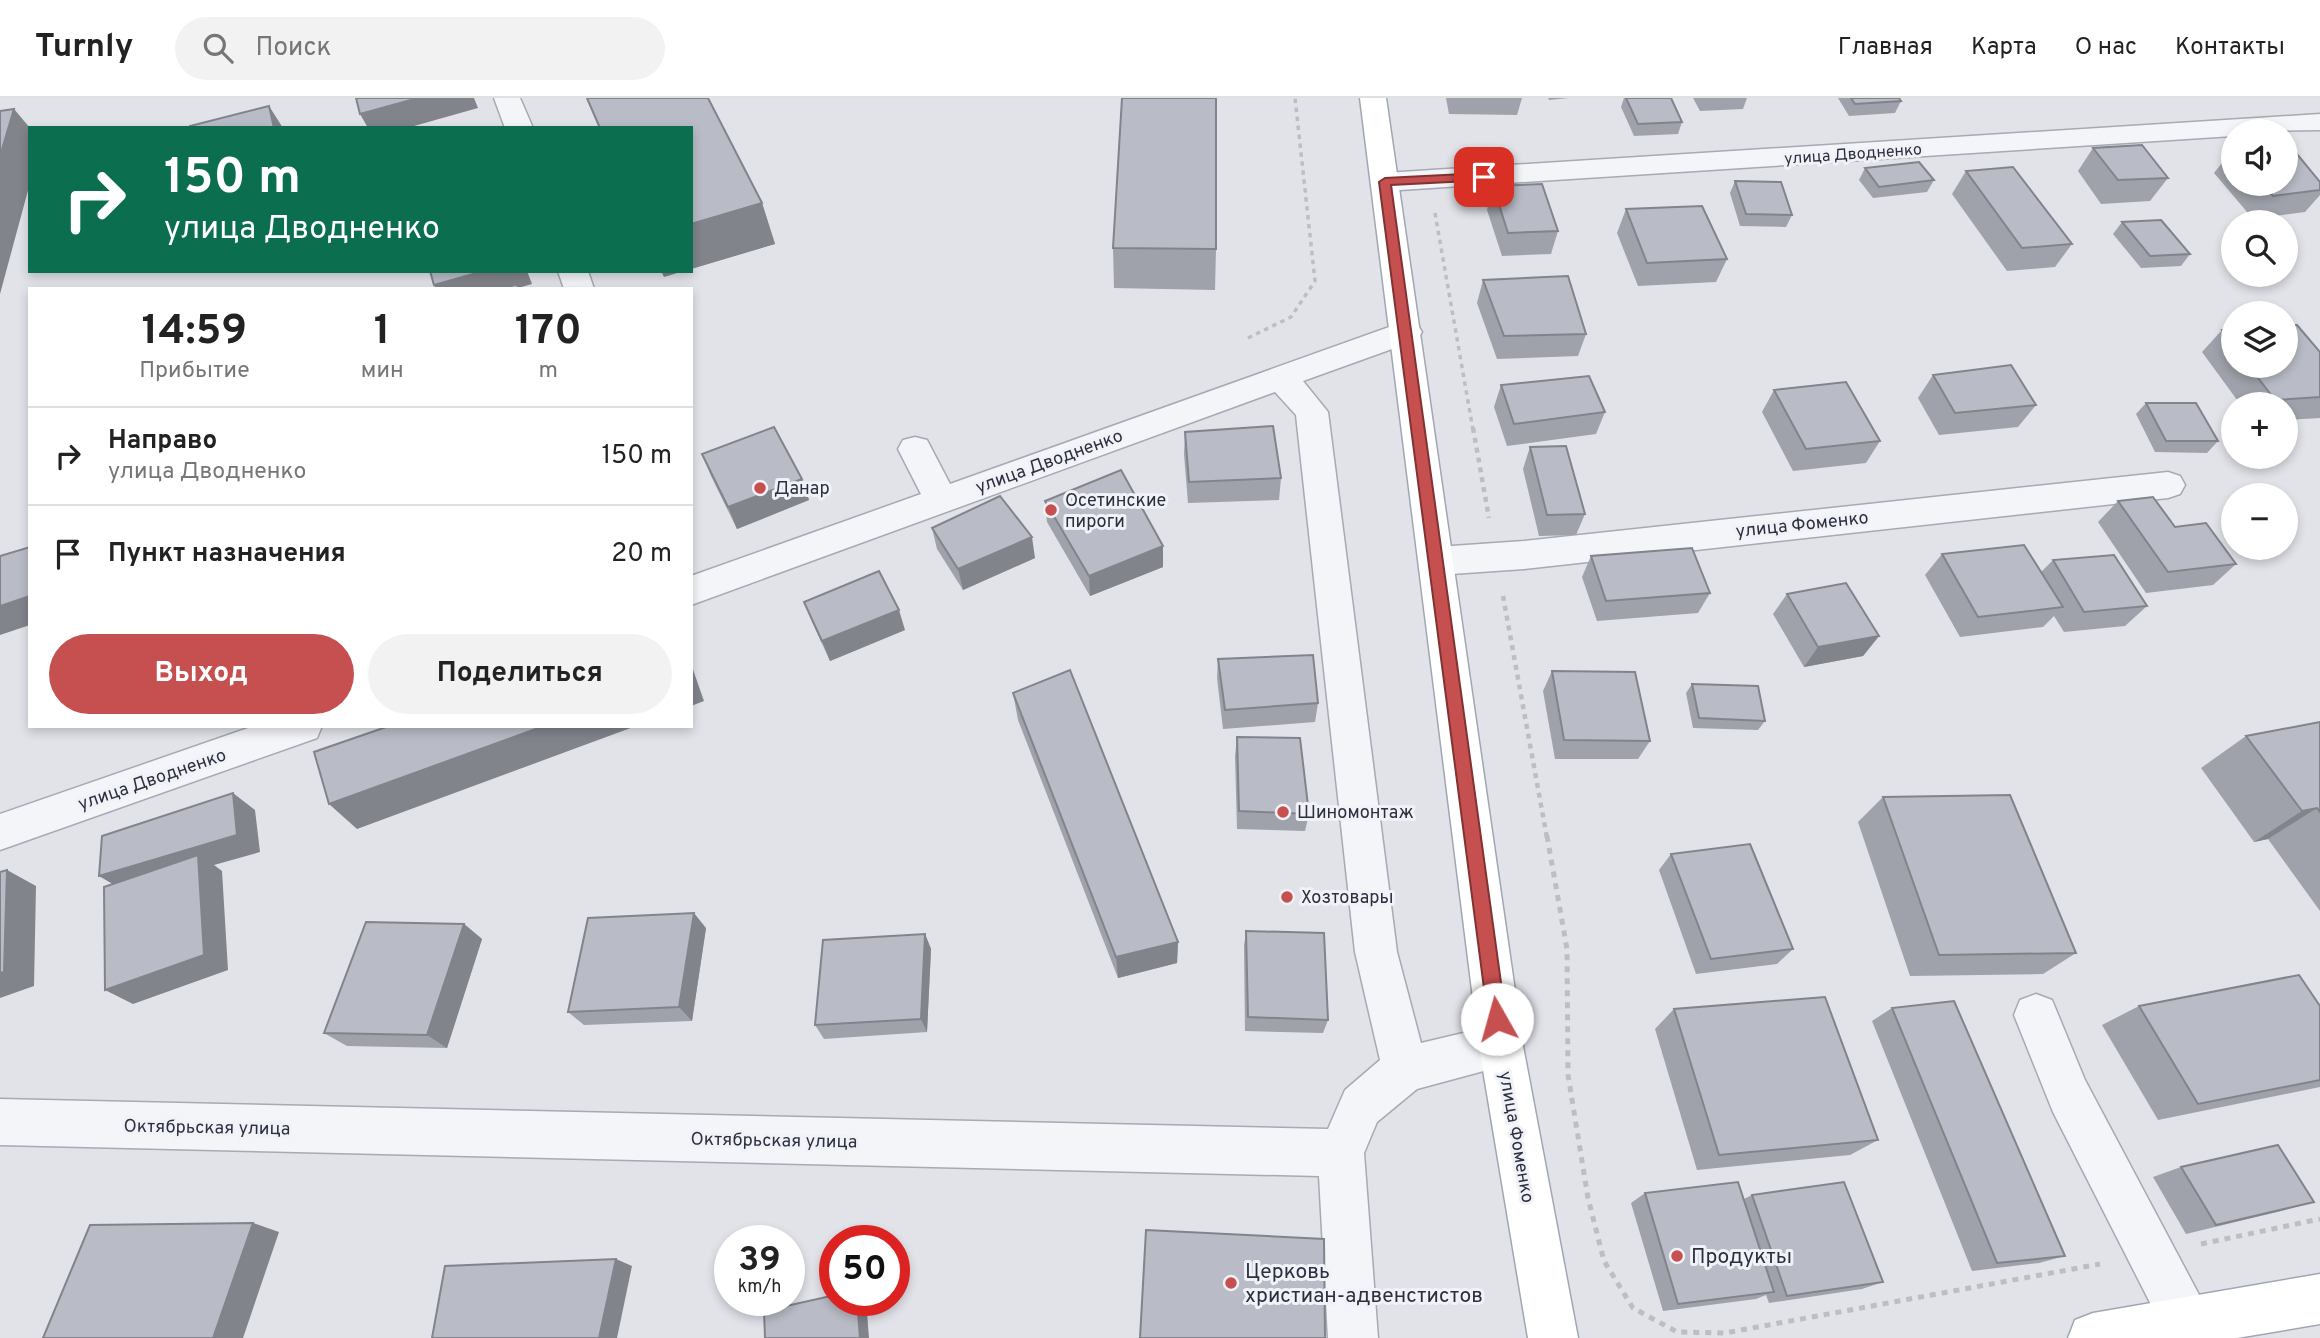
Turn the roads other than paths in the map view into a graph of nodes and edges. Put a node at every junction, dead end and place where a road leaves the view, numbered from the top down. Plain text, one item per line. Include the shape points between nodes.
1 (507, 98) edge
2 (1373, 98) edge
3 (2252, 98) edge
4 (2271, 119) edge
5 (2320, 122) edge
6 (2298, 124) edge
7 (518, 126) edge
8 (2221, 129) edge
9 (1385, 182) junction
10 (1406, 332) junction
11 (1280, 377) junction
12 (915, 449) dead end
13 (2168, 485) dead end
14 (941, 500) junction
15 (1437, 561) junction
16 (693, 590) edge
17 (297, 728) edge
18 (0, 832) edge
19 (2036, 1015) dead end
20 (1500, 1046) junction
21 (1405, 1069) junction
22 (0, 1122) edge
23 (1341, 1153) junction
24 (2320, 1299) edge
25 (2187, 1324) junction
26 (1353, 1338) edge
27 (1553, 1338) edge
28 (2093, 1338) edge

1 - 7 street
2 - 9 main road, улица Фоменко
3 - 4 street
5 - 6 street, улица Дводненко
8 - 9 street, улица Дводненко
9 - 10 main road, улица Фоменко
10 - 11 street, улица Дводненко
10 - 15 main road, улица Фоменко
11 - 14 street, улица Дводненко
11 - 21 street via 1311,412 1376,952
12 - 14 street
13 - 15 street, улица Фоменко
14 - 16 street, улица Дводненко
15 - 20 main road, улица Фоменко
17 - 18 street, улица Дводненко
19 - 25 street via 2069,1096
20 - 21 street
20 - 27 main road, улица Фоменко
21 - 23 street via 1361,1106
22 - 23 street, Октябрьская улица
23 - 26 street
24 - 25 main road
25 - 28 main road

